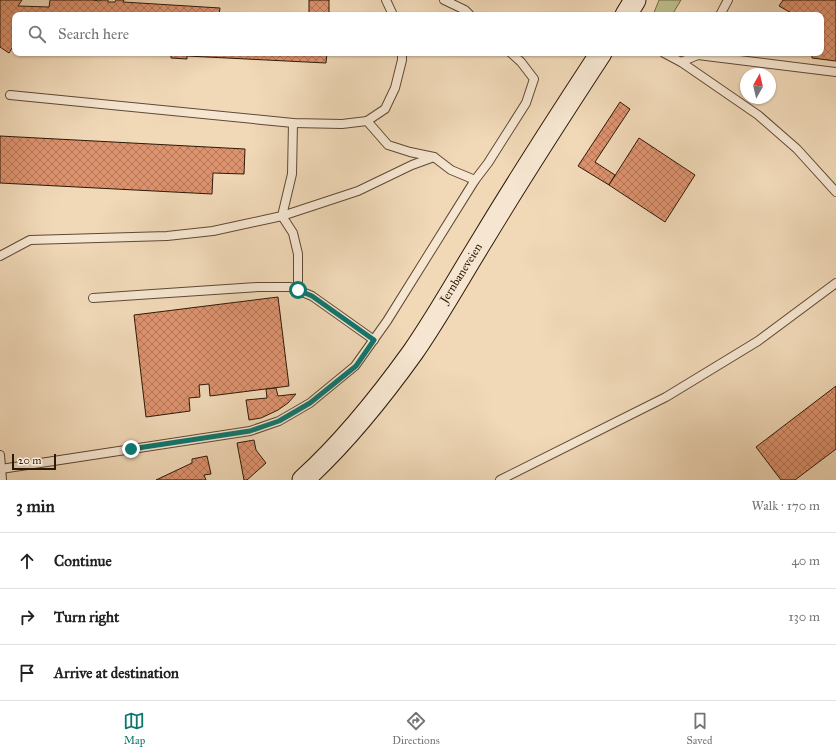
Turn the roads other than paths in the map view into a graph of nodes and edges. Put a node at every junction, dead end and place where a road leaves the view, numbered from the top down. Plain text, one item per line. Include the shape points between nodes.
1 (386, 0) edge
2 (444, 0) edge
3 (635, 0) edge
4 (728, 0) edge
5 (392, 12) edge
6 (467, 12) edge
7 (628, 12) edge
8 (722, 12) edge
9 (402, 56) edge
10 (514, 56) edge
11 (599, 56) edge
12 (670, 56) edge
13 (694, 56) edge
14 (713, 56) edge
15 (681, 62) junction
16 (836, 72) edge
17 (10, 95) dead end
18 (366, 121) junction
19 (293, 123) junction
20 (434, 157) junction
21 (475, 180) junction
22 (836, 192) edge
23 (282, 216) junction
24 (0, 256) edge
25 (836, 283) edge
26 (298, 290) junction
27 (93, 298) dead end
28 (374, 340) junction
29 (0, 455) edge
30 (1, 469) junction
31 (2, 480) edge
32 (304, 480) edge
33 (500, 480) edge

1 - 5 lane
2 - 6 lane
3 - 7 street
4 - 8 lane
9 - 18 lane via 395,88 385,109
10 - 21 lane via 534,79 531,90 526,103
11 - 32 street, Jernbaneveien via 414,350 354,428
12 - 15 lane
13 - 15 lane
14 - 16 lane
15 - 22 lane via 758,115 797,149
17 - 19 lane
18 - 19 lane via 342,124
18 - 20 lane via 388,144
19 - 23 lane via 292,174
20 - 21 lane via 451,170
20 - 23 lane via 358,191
21 - 28 lane
23 - 24 lane via 213,231 167,236 30,240
23 - 26 lane via 293,233 298,254
25 - 33 lane via 758,341 666,398
26 - 27 lane via 290,287 258,287
26 - 28 lane via 312,296
28 - 30 lane via 356,366 310,403 279,421 250,431
29 - 30 lane
30 - 31 lane

